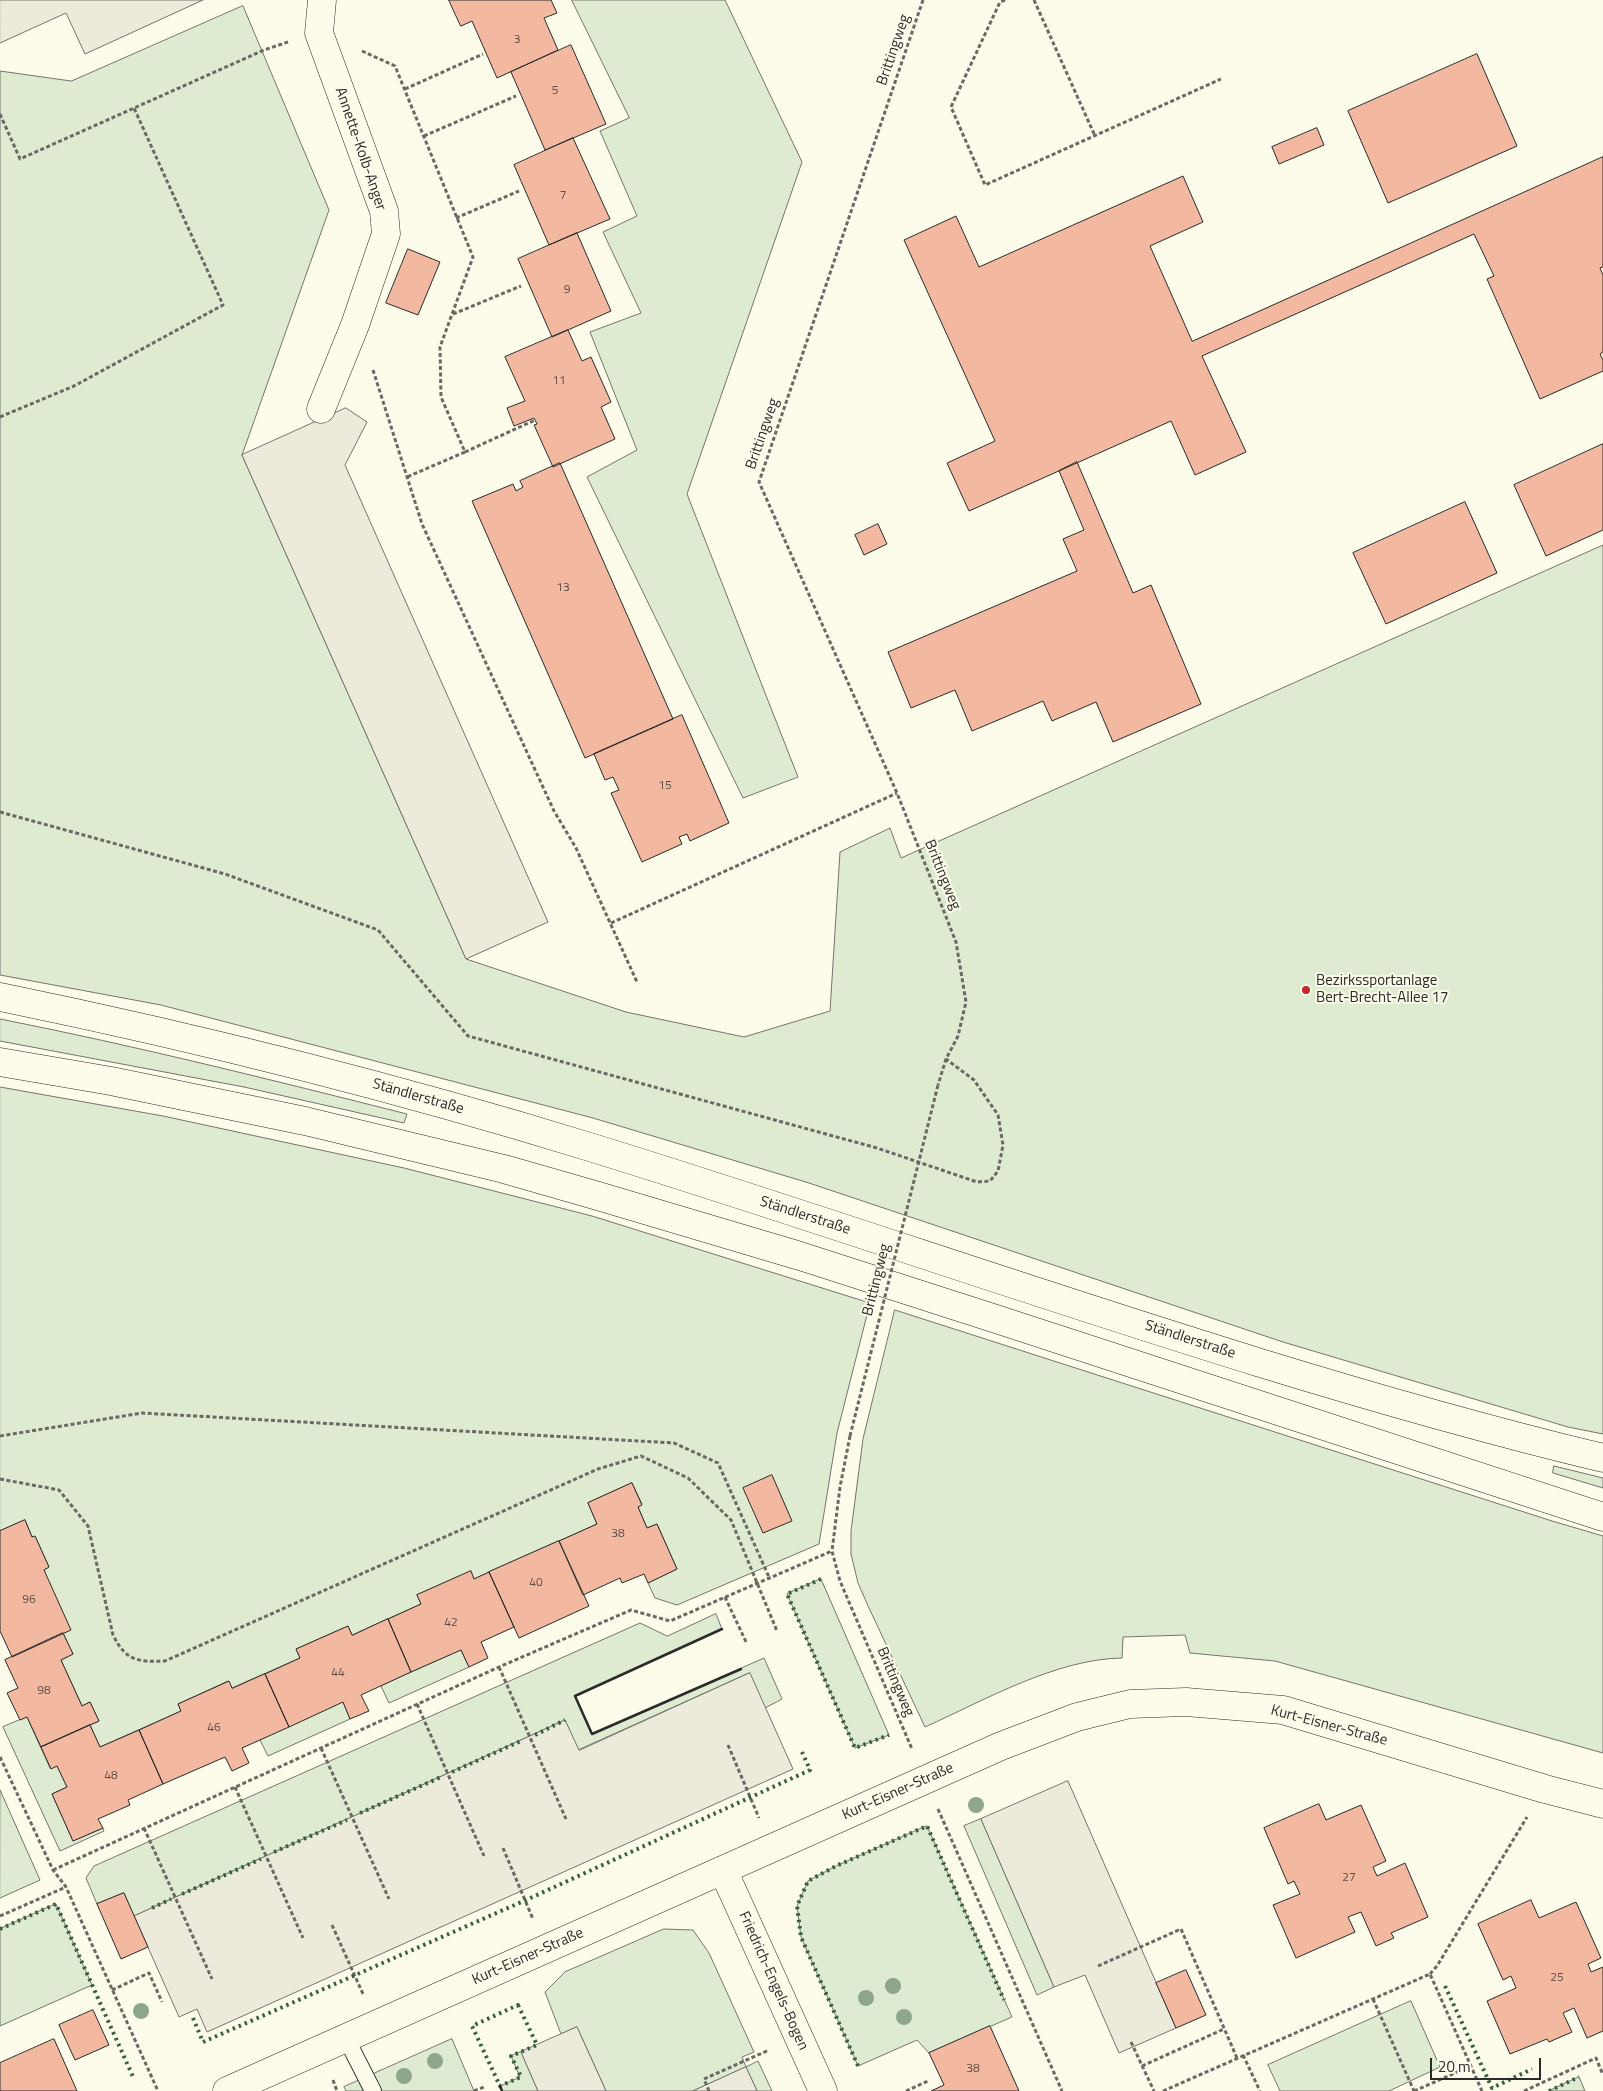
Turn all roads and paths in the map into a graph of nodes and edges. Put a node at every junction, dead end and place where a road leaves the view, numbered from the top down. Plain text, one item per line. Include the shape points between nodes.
1 (322, 0) edge
2 (923, 0) edge
3 (1005, 0) edge
4 (1034, 0) edge
5 (319, 33) junction
6 (483, 54) dead end
7 (1221, 79) dead end
8 (405, 89) junction
9 (516, 96) dead end
10 (134, 108) junction
11 (0, 114) edge
12 (424, 136) junction
13 (1095, 136) junction
14 (519, 191) dead end
15 (456, 218) junction
16 (521, 286) dead end
17 (452, 314) junction
18 (355, 325) junction
19 (321, 409) dead end
20 (0, 418) edge
21 (535, 420) dead end
22 (465, 452) junction
23 (407, 477) junction
24 (897, 793) junction
25 (0, 812) edge
26 (611, 923) junction
27 (637, 982) dead end
28 (0, 997) edge
29 (946, 1059) junction
30 (0, 1062) edge
31 (0, 1436) edge
32 (1603, 1458) edge
33 (0, 1479) edge
34 (1603, 1517) edge
35 (832, 1551) junction
36 (769, 1577) junction
37 (756, 1583) junction
38 (725, 1597) junction
39 (777, 1631) dead end
40 (747, 1644) dead end
41 (499, 1667) junction
42 (417, 1704) junction
43 (728, 1745) dead end
44 (322, 1748) junction
45 (0, 1757) edge
46 (926, 1780) junction
47 (236, 1786) junction
48 (1544, 1788) junction
49 (1603, 1804) edge
50 (566, 1819) dead end
51 (144, 1828) junction
52 (502, 1848) dead end
53 (772, 1848) junction
54 (484, 1856) dead end
55 (53, 1870) junction
56 (723, 1870) junction
57 (66, 1886) junction
58 (389, 1899) dead end
59 (0, 1916) edge
60 (332, 1925) dead end
61 (303, 1938) dead end
62 (545, 1949) junction
63 (1098, 1966) dead end
64 (1430, 1974) junction
65 (212, 1979) dead end
66 (112, 1990) junction
67 (1373, 1999) junction
68 (162, 2002) dead end
69 (377, 2024) junction
70 (1224, 2029) junction
71 (346, 2038) junction
72 (1131, 2042) dead end
73 (761, 2054) dead end
74 (1243, 2055) junction
75 (1237, 2058) junction
76 (1142, 2066) junction
77 (1471, 2066) junction
78 (1603, 2075) edge
79 (928, 2081) dead end
80 (484, 2087) dead end
81 (158, 2091) edge
82 (227, 2091) edge
83 (372, 2091) edge
84 (474, 2091) edge
85 (709, 2091) edge
86 (823, 2091) edge
87 (906, 2091) edge
88 (1062, 2091) edge
89 (1154, 2091) edge
90 (1163, 2091) edge
91 (1260, 2091) edge
92 (1414, 2091) edge
93 (1482, 2091) edge
94 (1524, 2091) edge

1 - 5 main road, Annette-Kolb-Anger
2 - 24 path, Brittingweg via 759,482
3 - 13 path via 1000,2 951,107 985,185
4 - 13 path
5 - 8 path via 395,66
5 - 10 path via 264,50
5 - 18 main road, Annette-Kolb-Anger via 384,211 386,234
6 - 8 path
7 - 13 path
8 - 12 path
9 - 12 path
10 - 11 path via 20,159
10 - 20 path via 224,305 74,386
12 - 15 path
14 - 15 path
15 - 17 path via 473,257
16 - 17 path
17 - 22 path via 440,347 441,397
18 - 19 main road, Annette-Kolb-Anger
18 - 23 path via 367,352
21 - 22 path
22 - 23 path
23 - 26 path via 422,524 554,811 576,848
24 - 26 path
24 - 29 path, Brittingweg via 956,942 966,1002 958,1036
25 - 29 path via 225,874 378,930 468,1036 877,1148 977,1182 990,1181 998,1171 1003,1145 998,1115 974,1080
26 - 27 path
28 - 32 main road, Ständlerstraße via 198,1040 393,1089 594,1149 1293,1374
29 - 35 path, Brittingweg, bridge via 850,1436
30 - 34 main road via 305,1121 504,1169 800,1256
31 - 36 path via 142,1413 674,1444 718,1462
33 - 37 path via 59,1490 88,1526 112,1635 121,1651 142,1662 165,1661 598,1469 641,1456 688,1478 731,1520
35 - 36 path
35 - 46 path, Brittingweg via 840,1581
36 - 37 path
37 - 38 path
37 - 39 path
38 - 40 path
38 - 41 path via 670,1621 631,1610
41 - 42 path
41 - 50 path
42 - 44 path
42 - 54 path
43 - 53 path
44 - 47 path
44 - 58 path
45 - 55 path
46 - 48 main road, Kurt-Eisner-Straße via 1077,1717 1130,1704 1186,1702 1282,1710
46 - 53 main road, Kurt-Eisner-Straße
46 - 88 path, Brittingweg
47 - 51 path
47 - 61 path
48 - 49 main road, Kurt-Eisner-Straße
48 - 64 path
51 - 55 path
51 - 65 path
52 - 62 path
53 - 56 main road, Kurt-Eisner-Straße
55 - 57 path
56 - 62 main road, Kurt-Eisner-Straße
56 - 86 main road, Friedrich-Engels-Bogen
57 - 59 path
57 - 66 path
60 - 69 path
62 - 69 main road, Kurt-Eisner-Straße
63 - 70 path via 1181,1929
64 - 67 path
64 - 77 path
66 - 68 path via 149,1973
66 - 81 path
67 - 74 path
67 - 92 path
69 - 71 main road, Kurt-Eisner-Straße
70 - 75 path
70 - 76 path
71 - 82 main road, Kurt-Eisner-Straße
71 - 83 lane
72 - 76 path
73 - 85 path via 704,2079
74 - 75 path
74 - 91 path
75 - 90 path
76 - 89 path
77 - 92 path
77 - 93 path
78 - 94 path via 1596,2058
79 - 87 path
80 - 84 path

